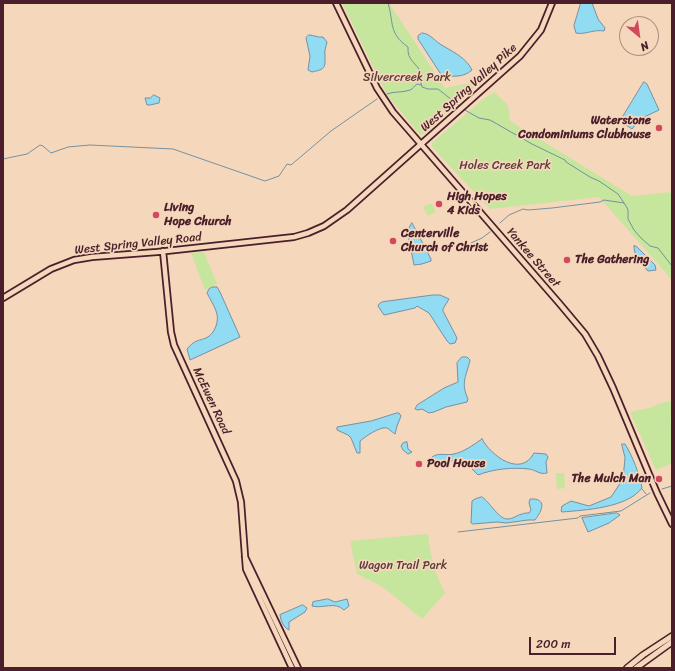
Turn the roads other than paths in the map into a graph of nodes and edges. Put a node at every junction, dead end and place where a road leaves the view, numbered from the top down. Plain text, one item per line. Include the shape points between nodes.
1 (336, 3) edge
2 (552, 3) edge
3 (422, 145) junction
4 (163, 251) junction
5 (3, 298) edge
6 (672, 524) edge
7 (245, 557) junction
8 (672, 636) edge
9 (672, 642) edge
10 (292, 668) edge
11 (298, 668) edge
12 (627, 668) edge
13 (636, 668) edge

1 - 3 street, Yankee Street via 381,95
2 - 3 street, West Spring Valley Pike via 541,30 527,49
3 - 4 street, West Spring Valley Road via 348,210 315,230 279,239
3 - 6 street, Yankee Street via 585,334 613,388
4 - 5 street, West Spring Valley Road via 74,260 50,269
4 - 7 street, McEwen Road via 172,339 236,481 241,502
7 - 10 street, McEwen Road via 249,577
7 - 11 street, McEwen Road
8 - 12 main road
9 - 13 main road

